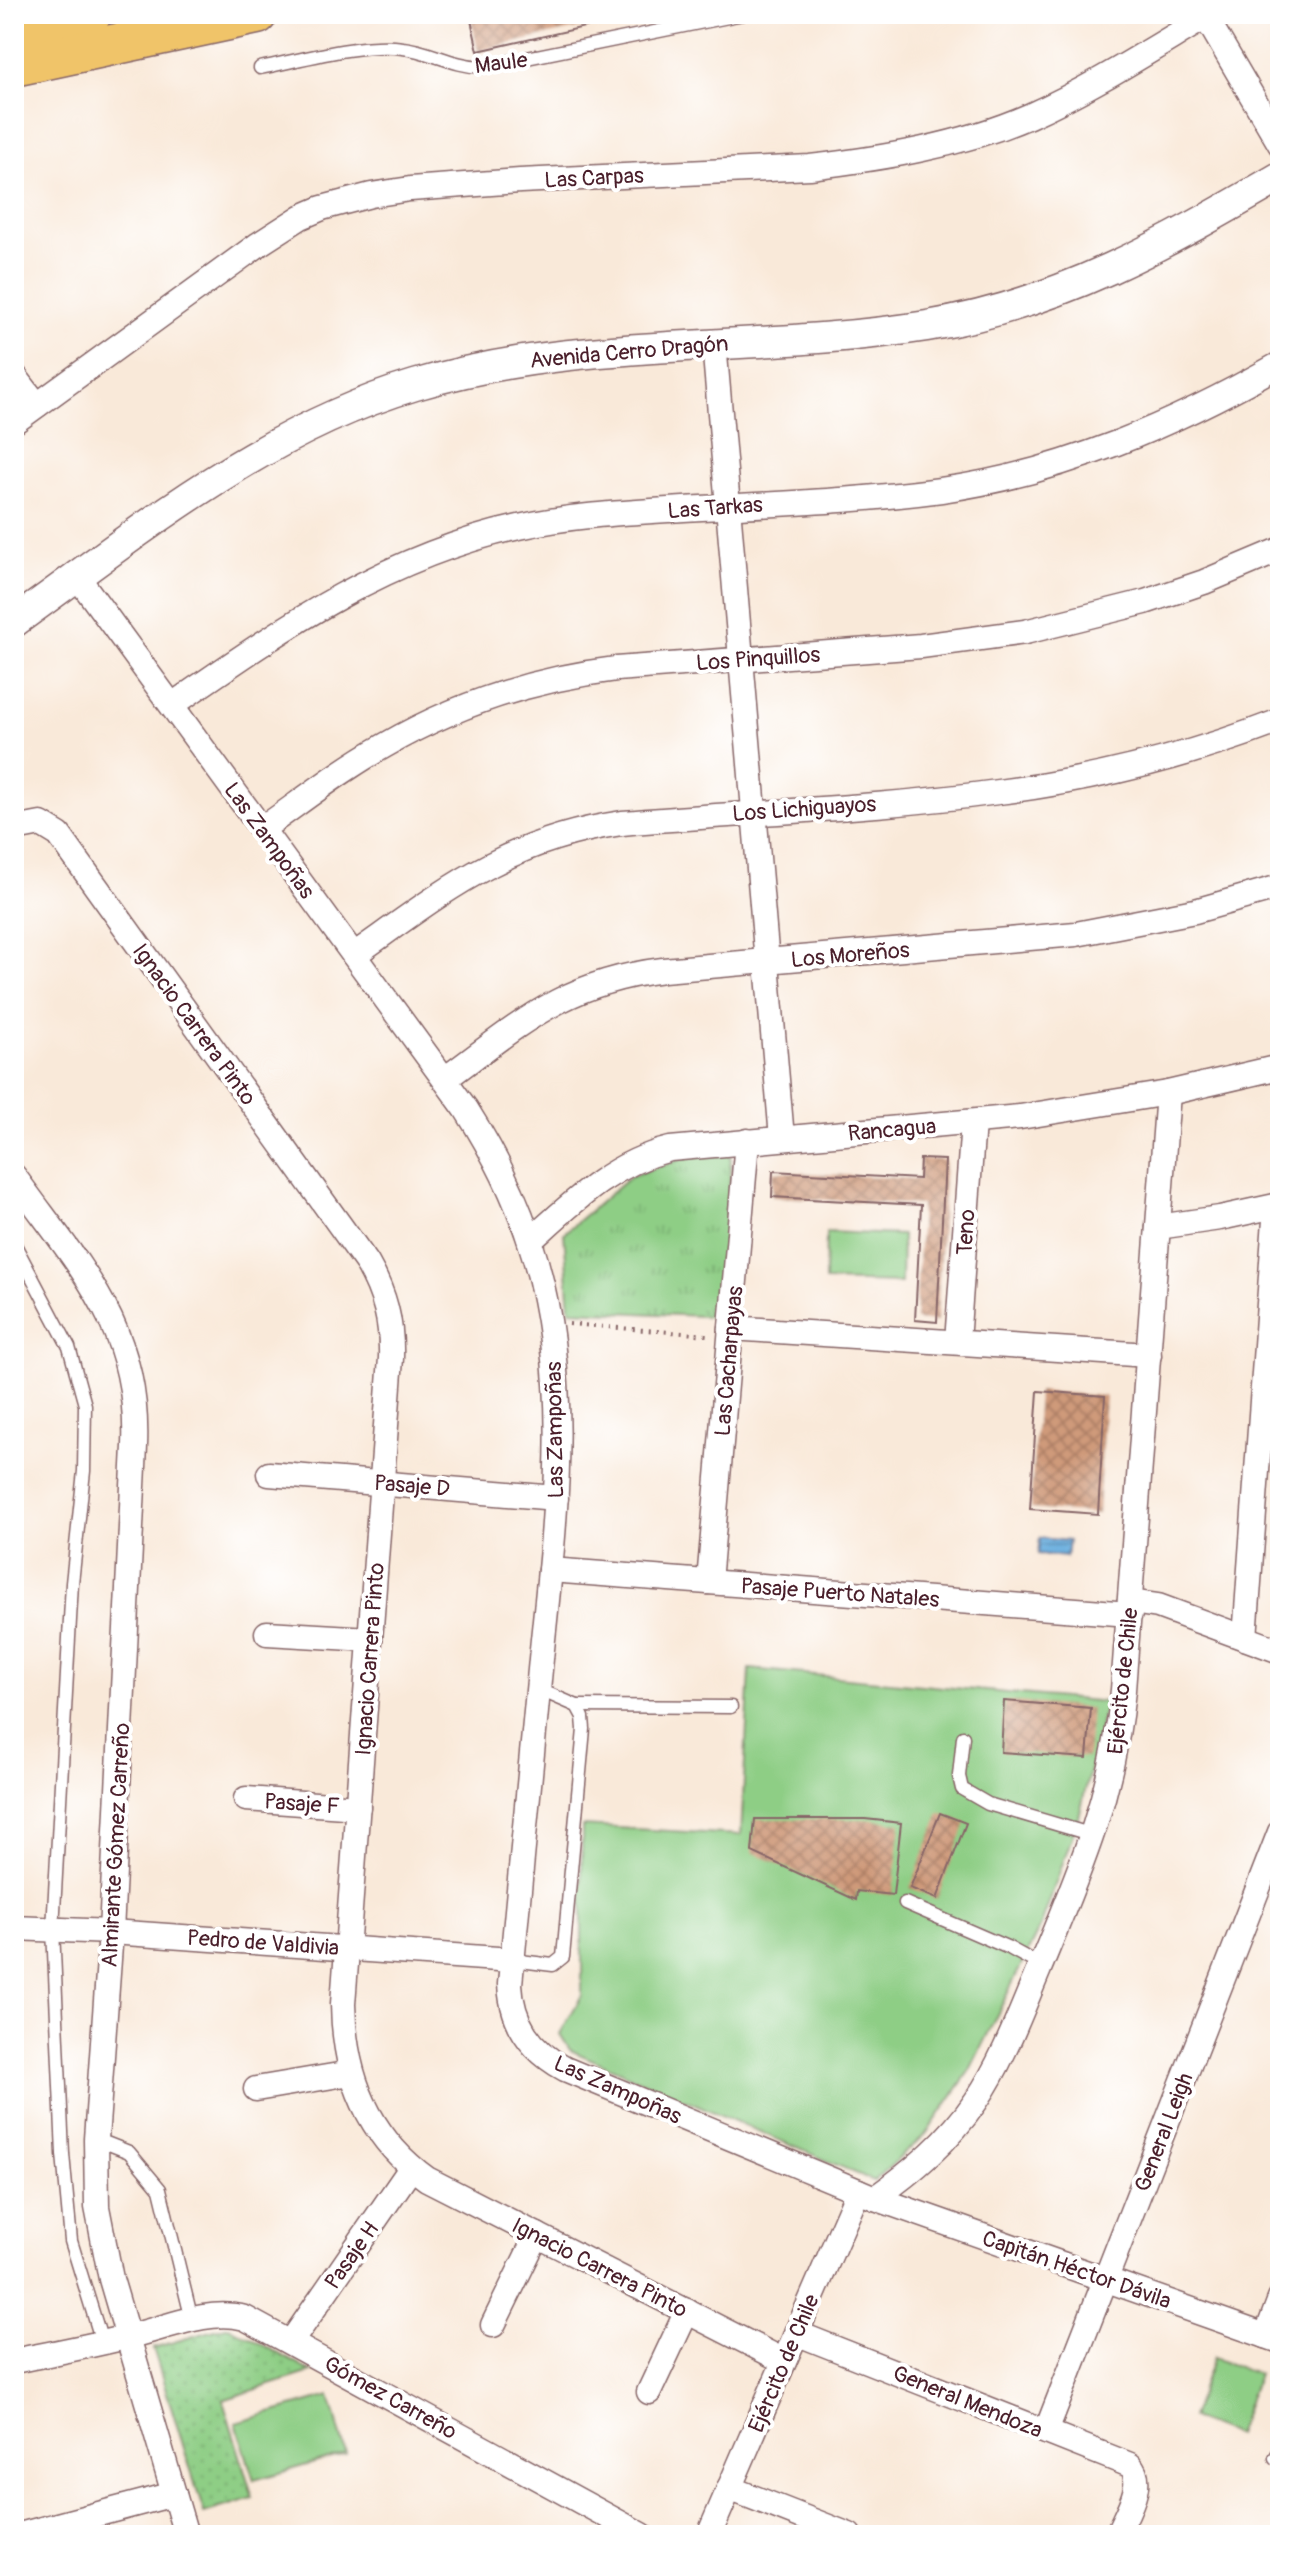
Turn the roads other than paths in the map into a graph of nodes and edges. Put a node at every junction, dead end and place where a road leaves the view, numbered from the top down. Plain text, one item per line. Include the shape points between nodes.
1 (91, 14) edge
2 (257, 14) edge
3 (743, 14) edge
4 (1207, 15) edge
5 (14, 30) edge
6 (14, 66) edge
7 (260, 68) dead end
8 (1280, 144) edge
9 (1280, 177) edge
10 (714, 343) junction
11 (1280, 364) edge
12 (14, 375) edge
13 (37, 405) junction
14 (14, 422) edge
15 (728, 506) junction
16 (1280, 550) edge
17 (77, 576) junction
18 (14, 622) edge
19 (741, 659) junction
20 (172, 705) junction
21 (1280, 721) edge
22 (754, 812) junction
23 (262, 829) junction
24 (14, 832) edge
25 (1280, 887) edge
26 (354, 955) junction
27 (767, 960) junction
28 (1280, 1067) edge
29 (445, 1079) junction
30 (1168, 1093) junction
31 (973, 1122) junction
32 (782, 1138) junction
33 (747, 1141) junction
34 (14, 1176) edge
35 (1278, 1205) edge
36 (1158, 1227) junction
37 (530, 1241) junction
38 (14, 1243) edge
39 (731, 1332) junction
40 (957, 1342) junction
41 (1149, 1355) junction
42 (269, 1474) dead end
43 (382, 1482) junction
44 (556, 1498) junction
45 (550, 1570) junction
46 (709, 1582) junction
47 (1130, 1608) junction
48 (267, 1633) dead end
49 (1245, 1638) junction
50 (370, 1639) junction
51 (1280, 1651) edge
52 (538, 1689) junction
53 (577, 1706) junction
54 (731, 1707) dead end
55 (963, 1737) dead end
56 (246, 1799) dead end
57 (358, 1807) junction
58 (1280, 1832) edge
59 (1093, 1835) junction
60 (905, 1903) dead end
61 (14, 1928) edge
62 (53, 1929) junction
63 (111, 1932) junction
64 (348, 1948) junction
65 (512, 1960) junction
66 (1040, 1965) junction
67 (351, 2073) junction
68 (256, 2089) dead end
69 (96, 2139) junction
70 (411, 2168) junction
71 (866, 2195) junction
72 (537, 2235) junction
73 (1106, 2279) junction
74 (1280, 2299) edge
75 (687, 2311) junction
76 (192, 2320) junction
77 (493, 2325) dead end
78 (796, 2333) junction
79 (128, 2337) junction
80 (1273, 2338) edge
81 (102, 2342) junction
82 (291, 2342) junction
83 (14, 2361) edge
84 (784, 2361) junction
85 (649, 2392) dead end
86 (1046, 2432) junction
87 (729, 2488) junction
88 (174, 2494) junction
89 (19, 2535) edge
90 (186, 2535) edge
91 (642, 2535) edge
92 (709, 2535) edge
93 (849, 2535) edge
94 (1117, 2535) edge

1 - 5 highway
2 - 6 highway
3 - 7 lane, Maule via 482,67 384,46
4 - 8 street
4 - 13 street, Las Carpas via 1029,116 941,144 810,167 410,189 322,208 283,227
9 - 10 street, Avenida Cerro Dragón via 1142,255 1072,286 1000,309 897,330
10 - 15 street
10 - 17 street, Avenida Cerro Dragón via 536,358 451,374 368,400 243,461
11 - 15 street, Las Tarkas via 1128,439 1022,473 928,491
12 - 13 street
13 - 14 street, Las Carpas
15 - 19 street
15 - 20 street, Las Tarkas via 554,520 446,548 309,612
16 - 19 street, Los Pinquillos via 1145,602 1025,632 921,646
17 - 18 street, Avenida Cerro Dragón
17 - 20 street, Las Zampoñas
19 - 22 street
19 - 23 street, Los Pinquillos via 582,673 485,699 382,747
20 - 23 street, Las Zampoñas
21 - 22 street, Los Lichiguayos via 1173,757 1055,783 943,798
22 - 26 street, Los Lichiguayos via 622,823 539,842 485,865
22 - 27 street
23 - 26 street, Las Zampoñas
24 - 43 street, Ignacio Carrera Pinto via 41,824 59,835 378,1282 391,1339
25 - 27 street, Los Moreños via 1195,911 1076,934
26 - 29 street, Las Zampoñas
27 - 29 street, Los Moreños via 638,973 588,986 525,1020
27 - 32 street
28 - 30 street, Rancagua
29 - 37 street, Las Zampoñas via 497,1161
30 - 31 street, Rancagua
30 - 36 street, Ejército de Chile
31 - 32 street, Rancagua
31 - 40 street, Teno
32 - 33 street, Rancagua
33 - 37 street, Rancagua via 670,1149 621,1166
33 - 39 street, Las Cacharpayas
34 - 63 street, Almirante Gómez Carreño via 105,1306 123,1348 134,1395
35 - 36 street
35 - 49 street
36 - 41 street, Ejército de Chile
37 - 44 street, Las Zampoñas via 549,1322 558,1416
38 - 62 lane via 69,1347 85,1405
39 - 40 street
39 - 46 street, Las Cacharpayas
40 - 41 street
41 - 47 street, Ejército de Chile
42 - 43 street, Pasaje D
43 - 44 street, Pasaje D
43 - 50 street, Ignacio Carrera Pinto
44 - 45 street, Las Zampoñas
45 - 46 street, Pasaje Puerto Natales
45 - 52 street, Las Zampoñas
46 - 47 street, Pasaje Puerto Natales
47 - 49 street, Pasaje Puerto Natales via 1158,1606
47 - 59 street, Ejército de Chile via 1116,1749
48 - 50 street
49 - 51 street, Pasaje Puerto Natales
50 - 57 street, Ignacio Carrera Pinto
52 - 53 lane
52 - 65 street, Las Zampoñas
53 - 54 lane
53 - 65 lane via 584,1729 563,1957 553,1965
55 - 59 lane via 962,1789 988,1804
56 - 57 street, Pasaje F
57 - 64 street, Ignacio Carrera Pinto
58 - 73 street, General Leigh
59 - 66 street, Ejército de Chile
60 - 66 lane
61 - 62 street, Pedro de Valdivia
62 - 63 street, Pedro de Valdivia
62 - 81 lane via 71,2241
63 - 64 street, Pedro de Valdivia
63 - 69 street, Almirante Gómez Carreño
64 - 65 street, Pedro de Valdivia
64 - 67 street, Ignacio Carrera Pinto via 343,2029
65 - 71 street, Las Zampoñas via 514,2012 526,2036 550,2061
66 - 71 street, Ejército de Chile via 1009,2041 955,2129 921,2162
67 - 68 street
67 - 70 street, Ignacio Carrera Pinto via 374,2124
69 - 76 lane via 129,2152 160,2189
69 - 79 street, Almirante Gómez Carreño via 103,2243
70 - 72 street, Ignacio Carrera Pinto
70 - 82 street, Pasaje H
71 - 73 street, Capitán Héctor Dávila
71 - 78 street, Ejército de Chile
72 - 75 street, Ignacio Carrera Pinto
72 - 77 street
73 - 80 street, Capitán Héctor Dávila
73 - 86 street, General Leigh
74 - 80 street
75 - 84 street, Ignacio Carrera Pinto
75 - 85 street
76 - 79 street, Gómez Carreño
76 - 82 street, Gómez Carreño via 234,2314
78 - 84 street, Ejército de Chile
78 - 86 street, General Mendoza
79 - 81 street, Gómez Carreño
79 - 88 street, Almirante Gómez Carreño
81 - 83 street, Gómez Carreño
82 - 91 street, Gómez Carreño
84 - 87 street, Ejército de Chile
86 - 94 street, General Mendoza via 1125,2463 1137,2474
87 - 92 street, Ejército de Chile
87 - 93 street
88 - 89 street
88 - 90 street, Almirante Gómez Carreño

